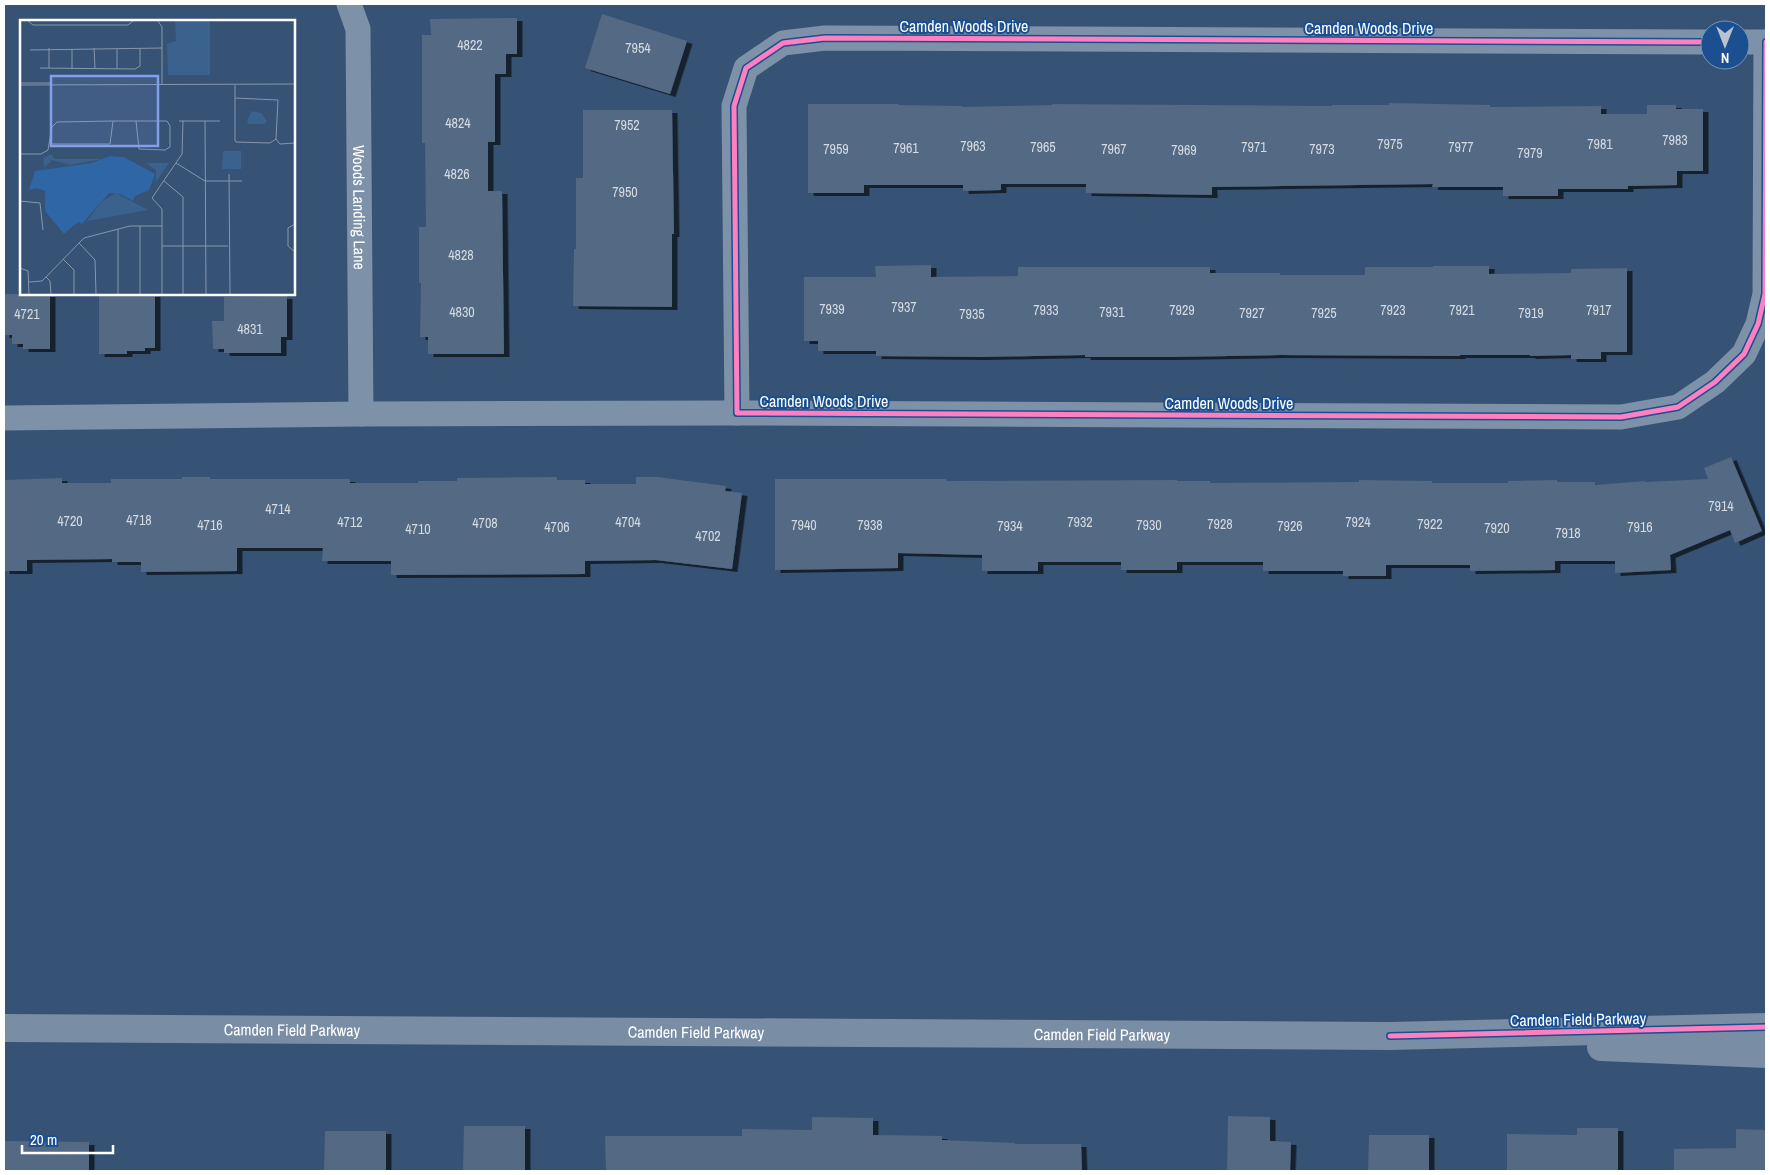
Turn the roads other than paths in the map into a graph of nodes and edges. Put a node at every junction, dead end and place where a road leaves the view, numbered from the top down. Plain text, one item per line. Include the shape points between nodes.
1 (349, 4) edge
2 (1700, 42) edge
3 (1750, 42) edge
4 (1766, 42) edge
5 (737, 413) junction
6 (361, 414) junction
7 (4, 418) edge
8 (1766, 1026) edge
9 (4, 1028) edge
10 (1390, 1036) junction
11 (1766, 1054) edge

1 - 6 street, Woods Landing Lane via 358,29
2 - 5 street, Camden Woods Drive via 825,38 783,43 746,68 734,106
3 - 4 street, Camden Woods Drive
4 - 5 street, Camden Woods Drive via 1765,294 1758,324 1744,354 1715,382 1678,407 1621,417
5 - 6 street
6 - 7 street
8 - 10 street, Camden Field Parkway
9 - 10 street, Camden Field Parkway
10 - 11 street, Camden Field Parkway

